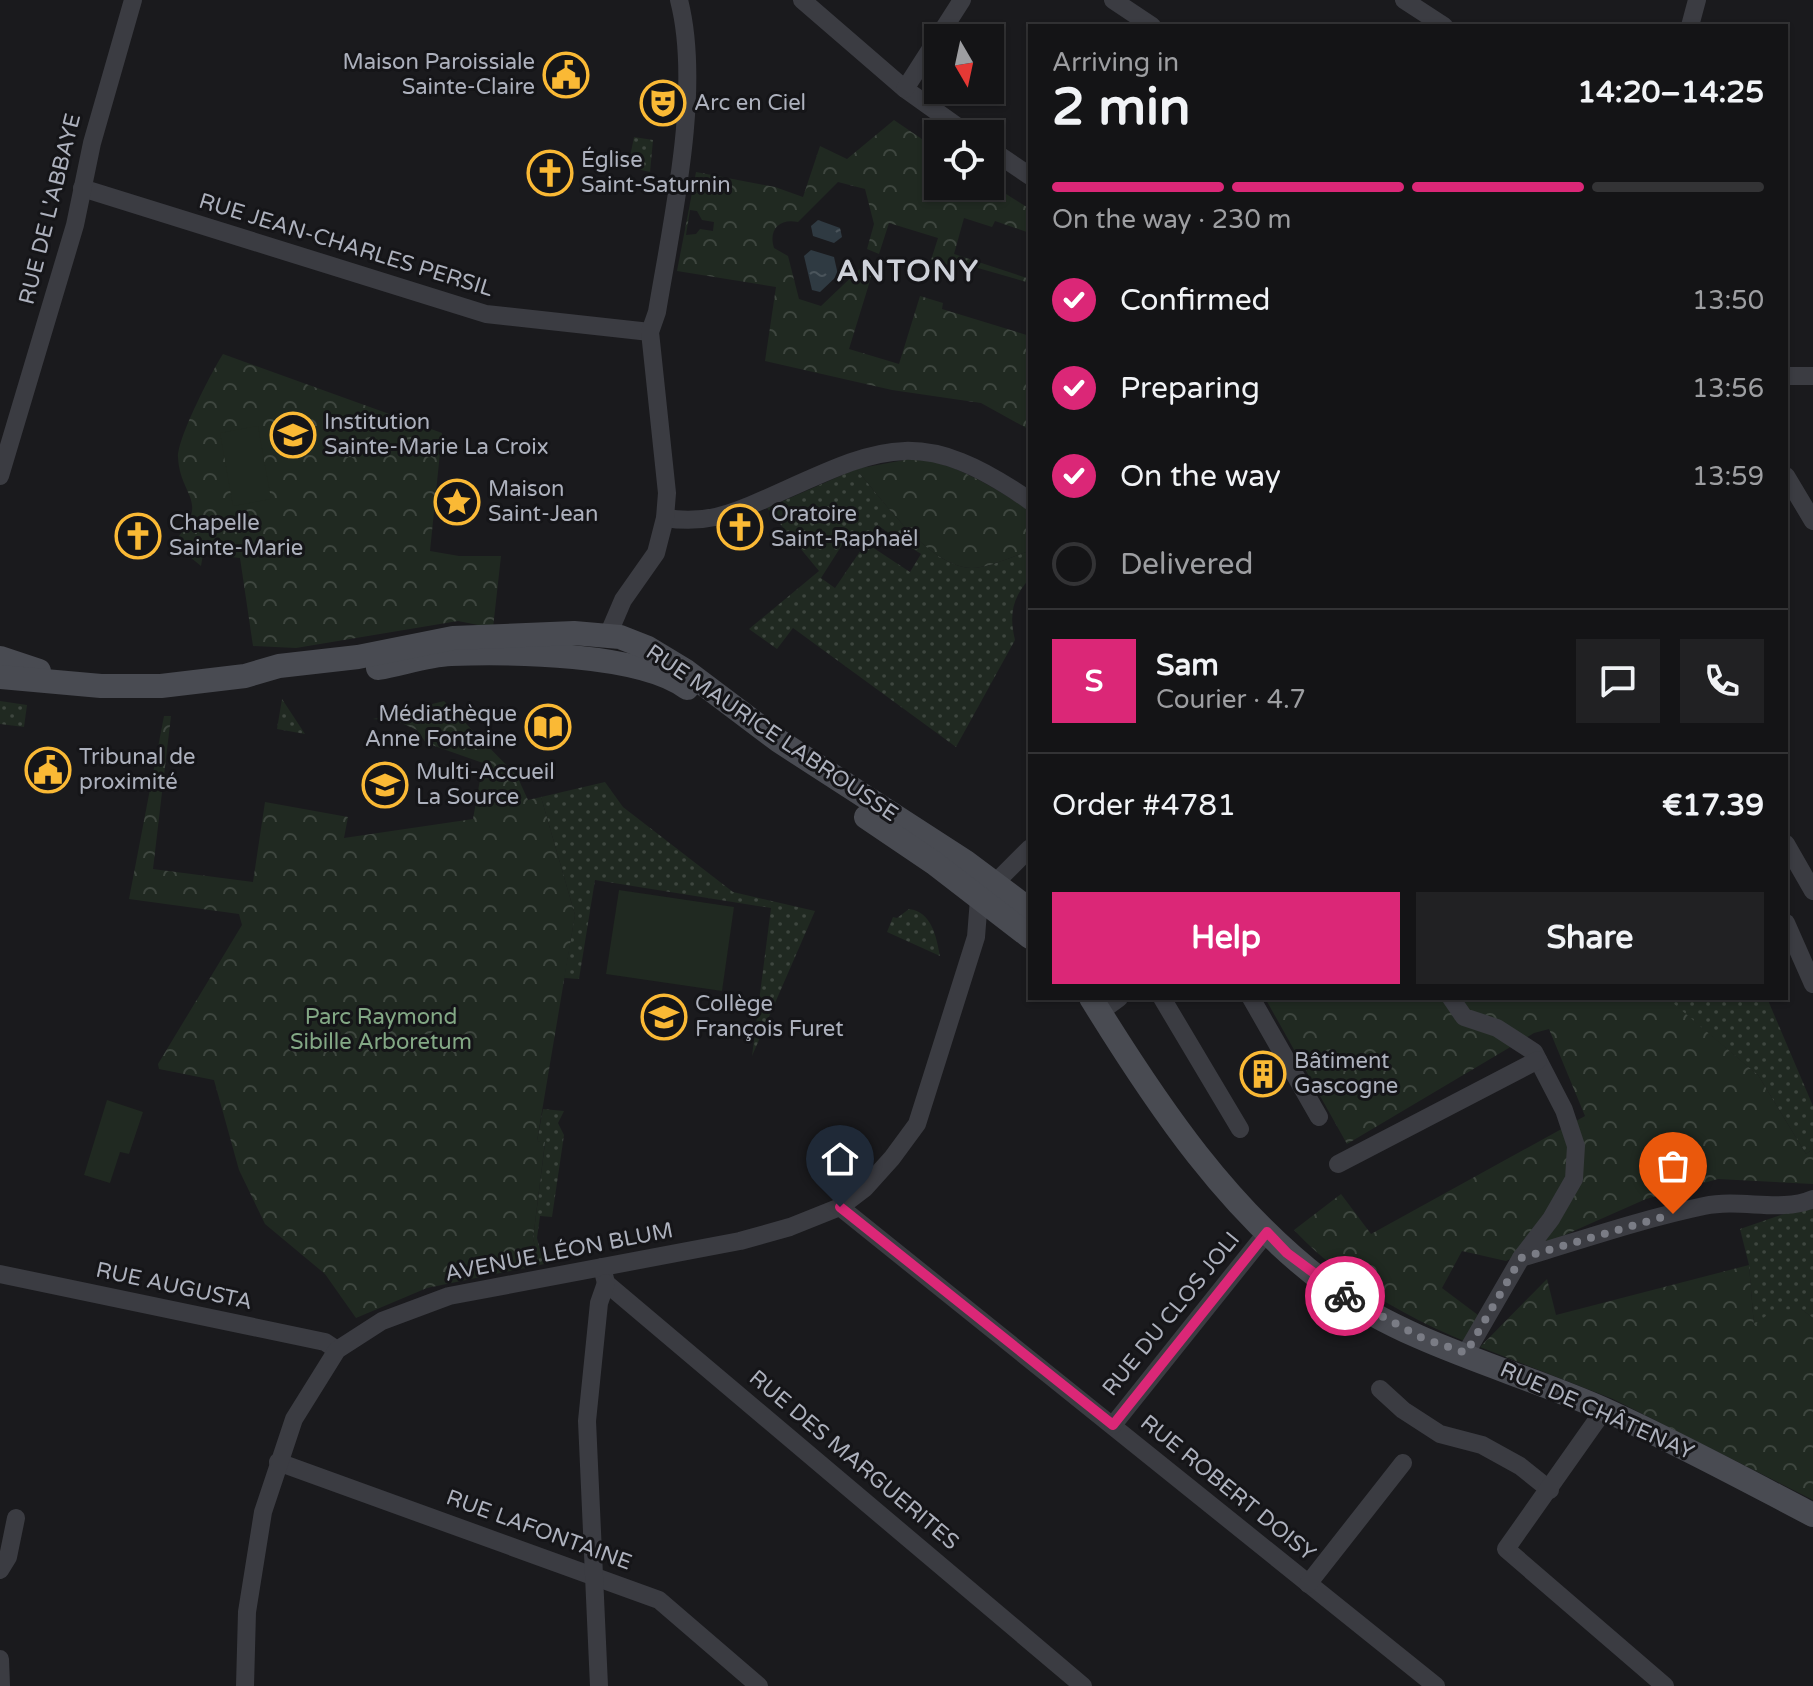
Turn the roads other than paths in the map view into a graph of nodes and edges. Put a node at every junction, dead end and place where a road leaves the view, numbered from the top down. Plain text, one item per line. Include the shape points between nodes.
1 (133, 0) edge
2 (679, 0) edge
3 (802, 0) edge
4 (962, 0) edge
5 (1113, 0) edge
6 (1404, 0) edge
7 (1697, 0) edge
8 (1149, 24) edge
9 (1441, 24) edge
10 (1691, 24) edge
11 (905, 89) junction
12 (947, 120) edge
13 (1004, 158) edge
14 (1028, 175) edge
15 (82, 188) junction
16 (650, 332) junction
17 (1788, 376) edge
18 (1813, 376) edge
19 (0, 476) edge
20 (1788, 479) edge
21 (1028, 500) edge
22 (665, 518) junction
23 (1813, 521) edge
24 (608, 635) junction
25 (0, 658) edge
26 (585, 658) junction
27 (245, 676) junction
28 (0, 677) edge
29 (84, 684) junction
30 (1788, 847) edge
31 (1028, 850) edge
32 (1813, 891) edge
33 (988, 892) junction
34 (1028, 909) edge
35 (999, 915) junction
36 (1788, 928) edge
37 (975, 936) junction
38 (1028, 936) edge
39 (1813, 984) edge
40 (1163, 1000) edge
41 (1252, 1000) edge
42 (1452, 1000) edge
43 (1103, 1003) edge
44 (1538, 1060) junction
45 (1319, 1117) dead end
46 (1240, 1129) dead end
47 (1338, 1164) dead end
48 (1813, 1199) edge
49 (840, 1207) junction
50 (1267, 1232) junction
51 (1521, 1258) junction
52 (0, 1274) edge
53 (604, 1275) junction
54 (337, 1350) junction
55 (1466, 1353) junction
56 (1380, 1389) dead end
57 (1604, 1410) junction
58 (1113, 1425) junction
59 (278, 1462) junction
60 (1403, 1463) dead end
61 (1550, 1490) junction
62 (1813, 1515) edge
63 (16, 1518) dead end
64 (0, 1570) edge
65 (593, 1574) junction
66 (1308, 1584) junction
67 (0, 1659) edge
68 (248, 1685) edge
69 (1, 1686) edge
70 (599, 1686) edge
71 (759, 1686) edge
72 (1083, 1686) edge
73 (1436, 1686) edge
74 (1665, 1686) edge

1 - 15 street, RUE DE L'ABBAYE
2 - 16 street via 686,40 683,155
3 - 11 street
4 - 11 street
5 - 8 street
6 - 9 street
7 - 10 street
11 - 12 street
13 - 14 street
15 - 16 street, RUE JEAN-CHARLES PERSIL via 486,314
15 - 19 street, RUE DE L'ABBAYE
16 - 22 street via 667,493
17 - 18 street
20 - 23 street
21 - 22 street via 999,479 938,453 897,449 869,454 720,518
22 - 24 street via 656,553 623,600
24 - 26 main road
24 - 27 main road, RUE MAURICE LABROUSSE via 442,639
24 - 33 main road, RUE MAURICE LABROUSSE via 648,648 686,671
25 - 29 main road, RUE MAURICE LABROUSSE
26 - 27 main road, RUE MAURICE LABROUSSE via 449,654 362,672
26 - 33 main road, RUE MAURICE LABROUSSE via 680,683 770,752 927,858
27 - 29 main road, RUE MAURICE LABROUSSE via 161,686
28 - 29 main road, RUE MAURICE LABROUSSE
30 - 32 street
31 - 33 street
33 - 34 main road
33 - 35 main road
33 - 37 street, AVENUE LÉON BLUM
35 - 37 street
35 - 38 main road
36 - 39 street
37 - 49 street, AVENUE LÉON BLUM via 917,1124 865,1188
40 - 46 street
41 - 45 street
42 - 44 street via 1464,1017 1497,1028
43 - 50 main road, RUE DE CHÂTENAY via 1182,1137
44 - 47 street
44 - 51 street via 1576,1146 1574,1179
48 - 51 street via 1778,1206 1738,1200 1704,1206
49 - 53 street, AVENUE LÉON BLUM via 740,1241
49 - 58 street, RUE ROBERT DOISY
50 - 55 main road, RUE DE CHÂTENAY via 1335,1291 1422,1338
50 - 58 street, RUE DU CLOS JOLI
51 - 55 street
52 - 54 street, RUE AUGUSTA via 325,1342
53 - 54 street, AVENUE LÉON BLUM via 449,1296 382,1321
53 - 65 street via 587,1421
53 - 72 street, RUE DES MARGUERITES
54 - 59 street, AVENUE LÉON BLUM via 294,1419
55 - 57 main road, RUE DE CHÂTENAY
56 - 61 street via 1440,1434 1482,1445
57 - 61 street
57 - 62 main road, RUE DE CHÂTENAY
58 - 66 street, RUE ROBERT DOISY
59 - 65 street, RUE LAFONTAINE
59 - 68 street, AVENUE LÉON BLUM via 253,1564 244,1656
60 - 66 street
61 - 74 street via 1506,1549
63 - 64 street
65 - 70 street
65 - 71 street, RUE LAFONTAINE via 659,1600
66 - 73 street, RUE ROBERT DOISY
67 - 69 street

